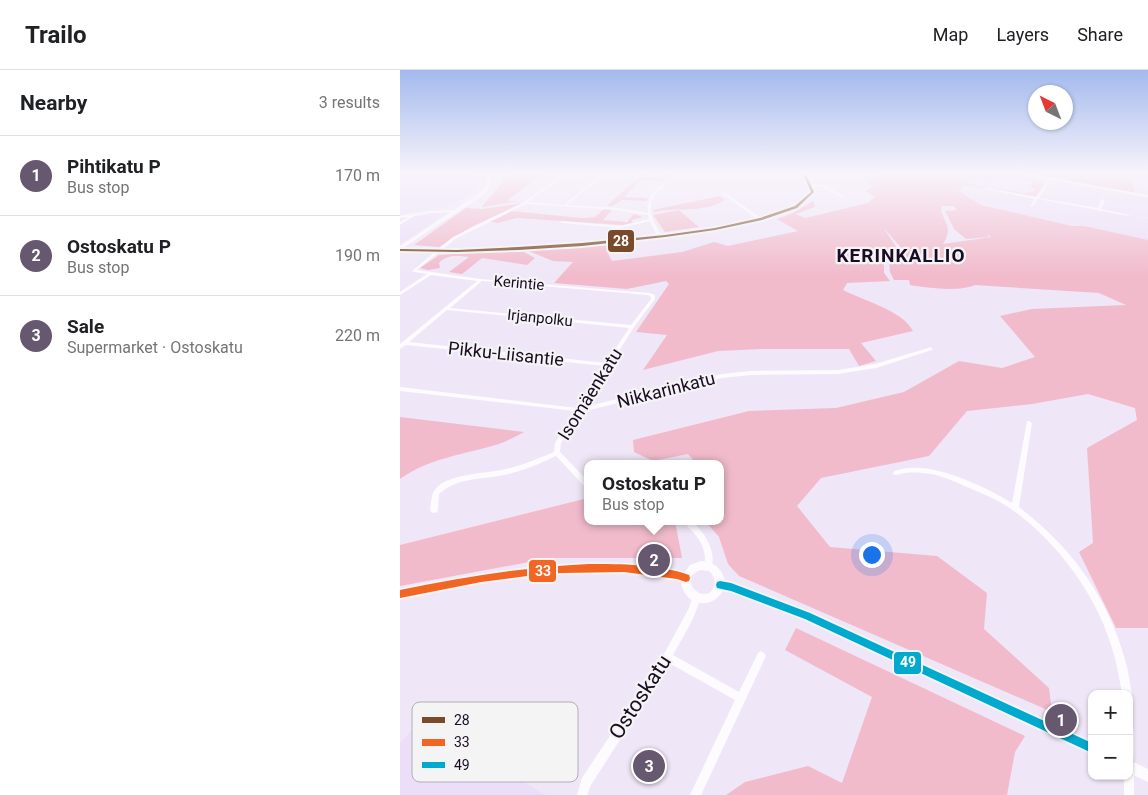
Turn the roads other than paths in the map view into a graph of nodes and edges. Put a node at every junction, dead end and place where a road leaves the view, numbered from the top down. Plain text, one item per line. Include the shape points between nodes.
1 (461, 208) edge
2 (515, 208) edge
3 (602, 208) edge
4 (648, 208) edge
5 (744, 208) edge
6 (795, 208) edge
7 (1088, 208) edge
8 (1099, 210) joint
9 (456, 211) junction
10 (414, 214) junction
11 (648, 214) junction
12 (1128, 215) dead end
13 (400, 217) edge
14 (760, 219) junction
15 (651, 220) junction
16 (562, 222) dead end
17 (400, 224) edge
18 (659, 236) junction
19 (401, 250) edge
20 (438, 251) junction
21 (431, 273) junction
22 (481, 280) junction
23 (400, 294) edge
24 (653, 300) joint
25 (447, 309) junction
26 (632, 327) junction
27 (402, 345) edge
28 (930, 349) dead end
29 (608, 365) junction
30 (400, 389) edge
31 (580, 410) junction
32 (1029, 423) dead end
33 (557, 452) junction
34 (896, 472) dead end
35 (584, 482) edge
36 (1015, 508) junction
37 (434, 510) dead end
38 (690, 525) edge
39 (708, 566) junction
40 (686, 578) junction
41 (720, 585) junction
42 (400, 594) edge
43 (696, 598) junction
44 (761, 656) dead end
45 (667, 657) junction
46 (1126, 690) edge
47 (741, 698) junction
48 (1088, 746) edge
49 (1133, 768) edge
50 (1148, 776) edge
51 (1129, 780) edge
52 (582, 795) edge
53 (695, 795) edge
54 (1129, 795) edge

1 - 9 main road
2 - 20 street via 466,231
3 - 11 street
4 - 11 street
5 - 14 street
6 - 14 street
7 - 8 street
8 - 12 street
9 - 10 street
9 - 19 main road
10 - 13 street
10 - 17 street
11 - 15 street
14 - 18 street
15 - 16 street via 620,227
15 - 18 street
18 - 20 street via 540,247
19 - 20 street
20 - 21 street, Kerintie via 414,271
21 - 22 street, Kerintie
21 - 23 street
22 - 24 street, Kerintie via 649,294
22 - 25 street
24 - 26 street, Isomäenkatu
25 - 26 street, Irjanpolku
25 - 27 street
26 - 29 street, Isomäenkatu
27 - 29 street, Pikku-Liisantie
28 - 31 street, Nikkarinkatu via 876,366 838,372 722,376
29 - 31 street, Isomäenkatu
30 - 31 street, Nikkarinkatu
31 - 33 street, Isomäenkatu via 562,436
32 - 36 street
33 - 35 street, Isomäenkatu
33 - 37 street via 506,472 477,475 449,484 436,493
34 - 36 street via 912,468 925,470 988,493
36 - 46 street via 1060,550 1090,589 1110,630
38 - 39 street via 705,542 709,553
39 - 40 street via 700,566
39 - 41 street via 717,572
40 - 42 street via 618,568 539,570 448,583
40 - 43 street via 687,591
41 - 43 street via 711,596
41 - 48 street via 731,586 808,616
43 - 45 street, Ostoskatu
44 - 47 street
45 - 47 street
45 - 52 street, Ostoskatu via 586,782
47 - 53 street
49 - 50 street
51 - 54 street

